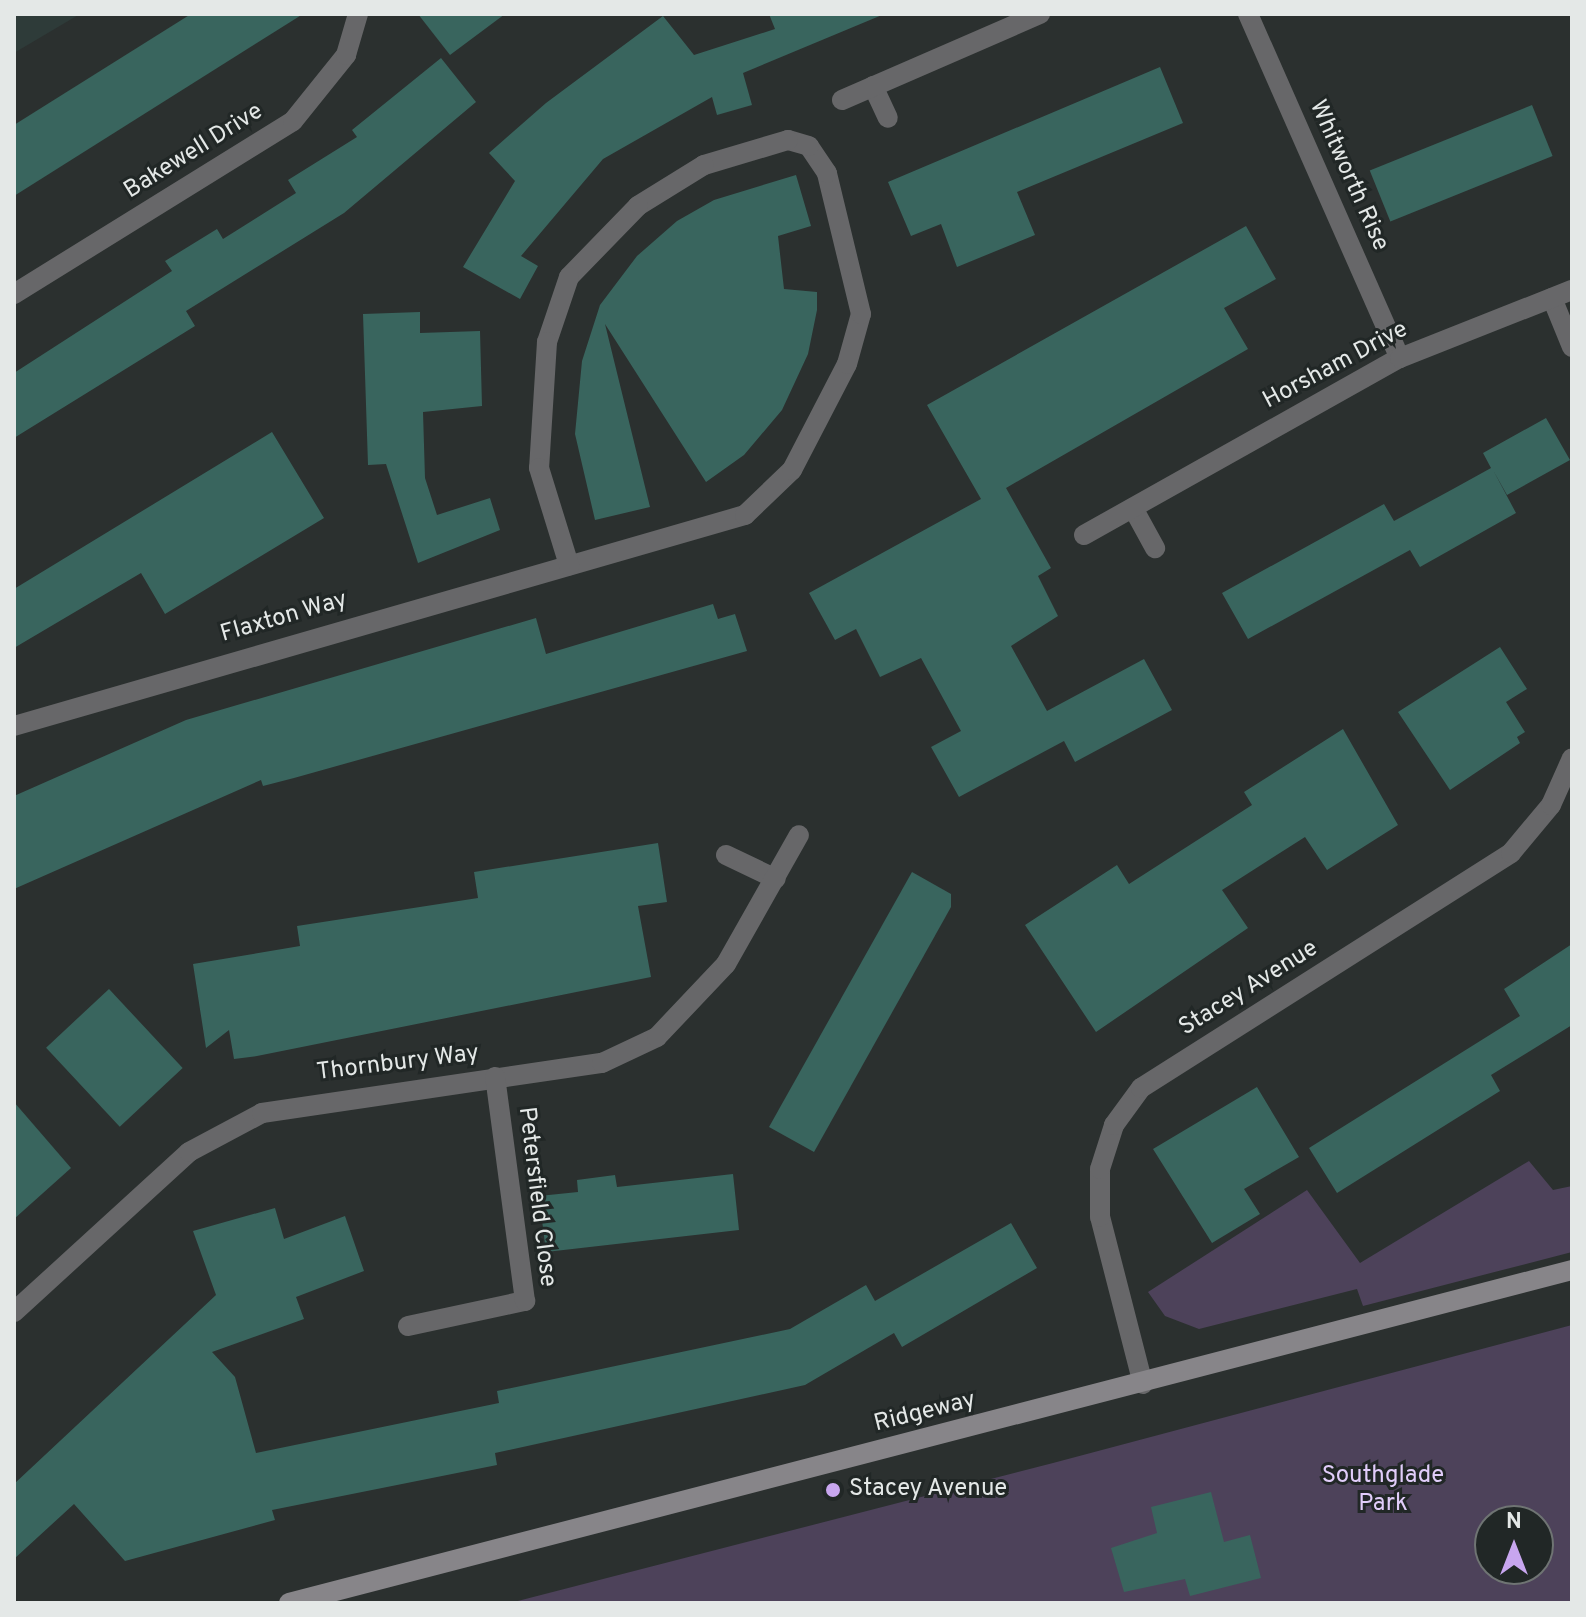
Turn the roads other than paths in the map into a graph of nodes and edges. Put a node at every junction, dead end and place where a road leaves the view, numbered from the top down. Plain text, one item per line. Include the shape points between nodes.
1 (358, 14) edge
2 (1040, 14) edge
3 (1248, 14) edge
4 (873, 86) junction
5 (842, 100) dead end
6 (888, 118) dead end
7 (1572, 290) edge
8 (14, 294) edge
9 (1552, 298) junction
10 (1572, 347) edge
11 (1400, 358) junction
12 (1133, 508) junction
13 (1084, 535) dead end
14 (1155, 548) dead end
15 (569, 565) junction
16 (14, 726) edge
17 (1570, 771) edge
18 (799, 835) dead end
19 (726, 855) dead end
20 (776, 879) junction
21 (495, 1077) junction
22 (1572, 1270) edge
23 (14, 1312) edge
24 (408, 1326) dead end
25 (1143, 1384) junction
26 (289, 1603) edge

1 - 8 street, Bakewell Drive via 346,55 293,121
2 - 4 street
3 - 11 street, Whitworth Rise
4 - 5 street
4 - 6 street
7 - 9 street, Horsham Drive
9 - 10 street
9 - 11 street, Horsham Drive
11 - 12 street, Horsham Drive
12 - 13 street, Horsham Drive
12 - 14 street
15 - 15 street, Flaxton Way via 539,468 547,342 569,277 638,206 704,165 788,140 809,146 827,173 861,314 847,364 792,470 745,515
15 - 16 street, Flaxton Way
17 - 25 street, Stacey Avenue via 1511,853 1141,1088 1114,1125 1100,1169 1100,1217
18 - 20 street, Thornbury Way
19 - 20 street
20 - 21 street, Thornbury Way via 726,964 657,1037 602,1063
21 - 23 street, Thornbury Way via 308,1102 225,1130 189,1152
21 - 24 street, Petersfield Close via 525,1301
22 - 25 street, Ridgeway
25 - 26 street, Ridgeway

